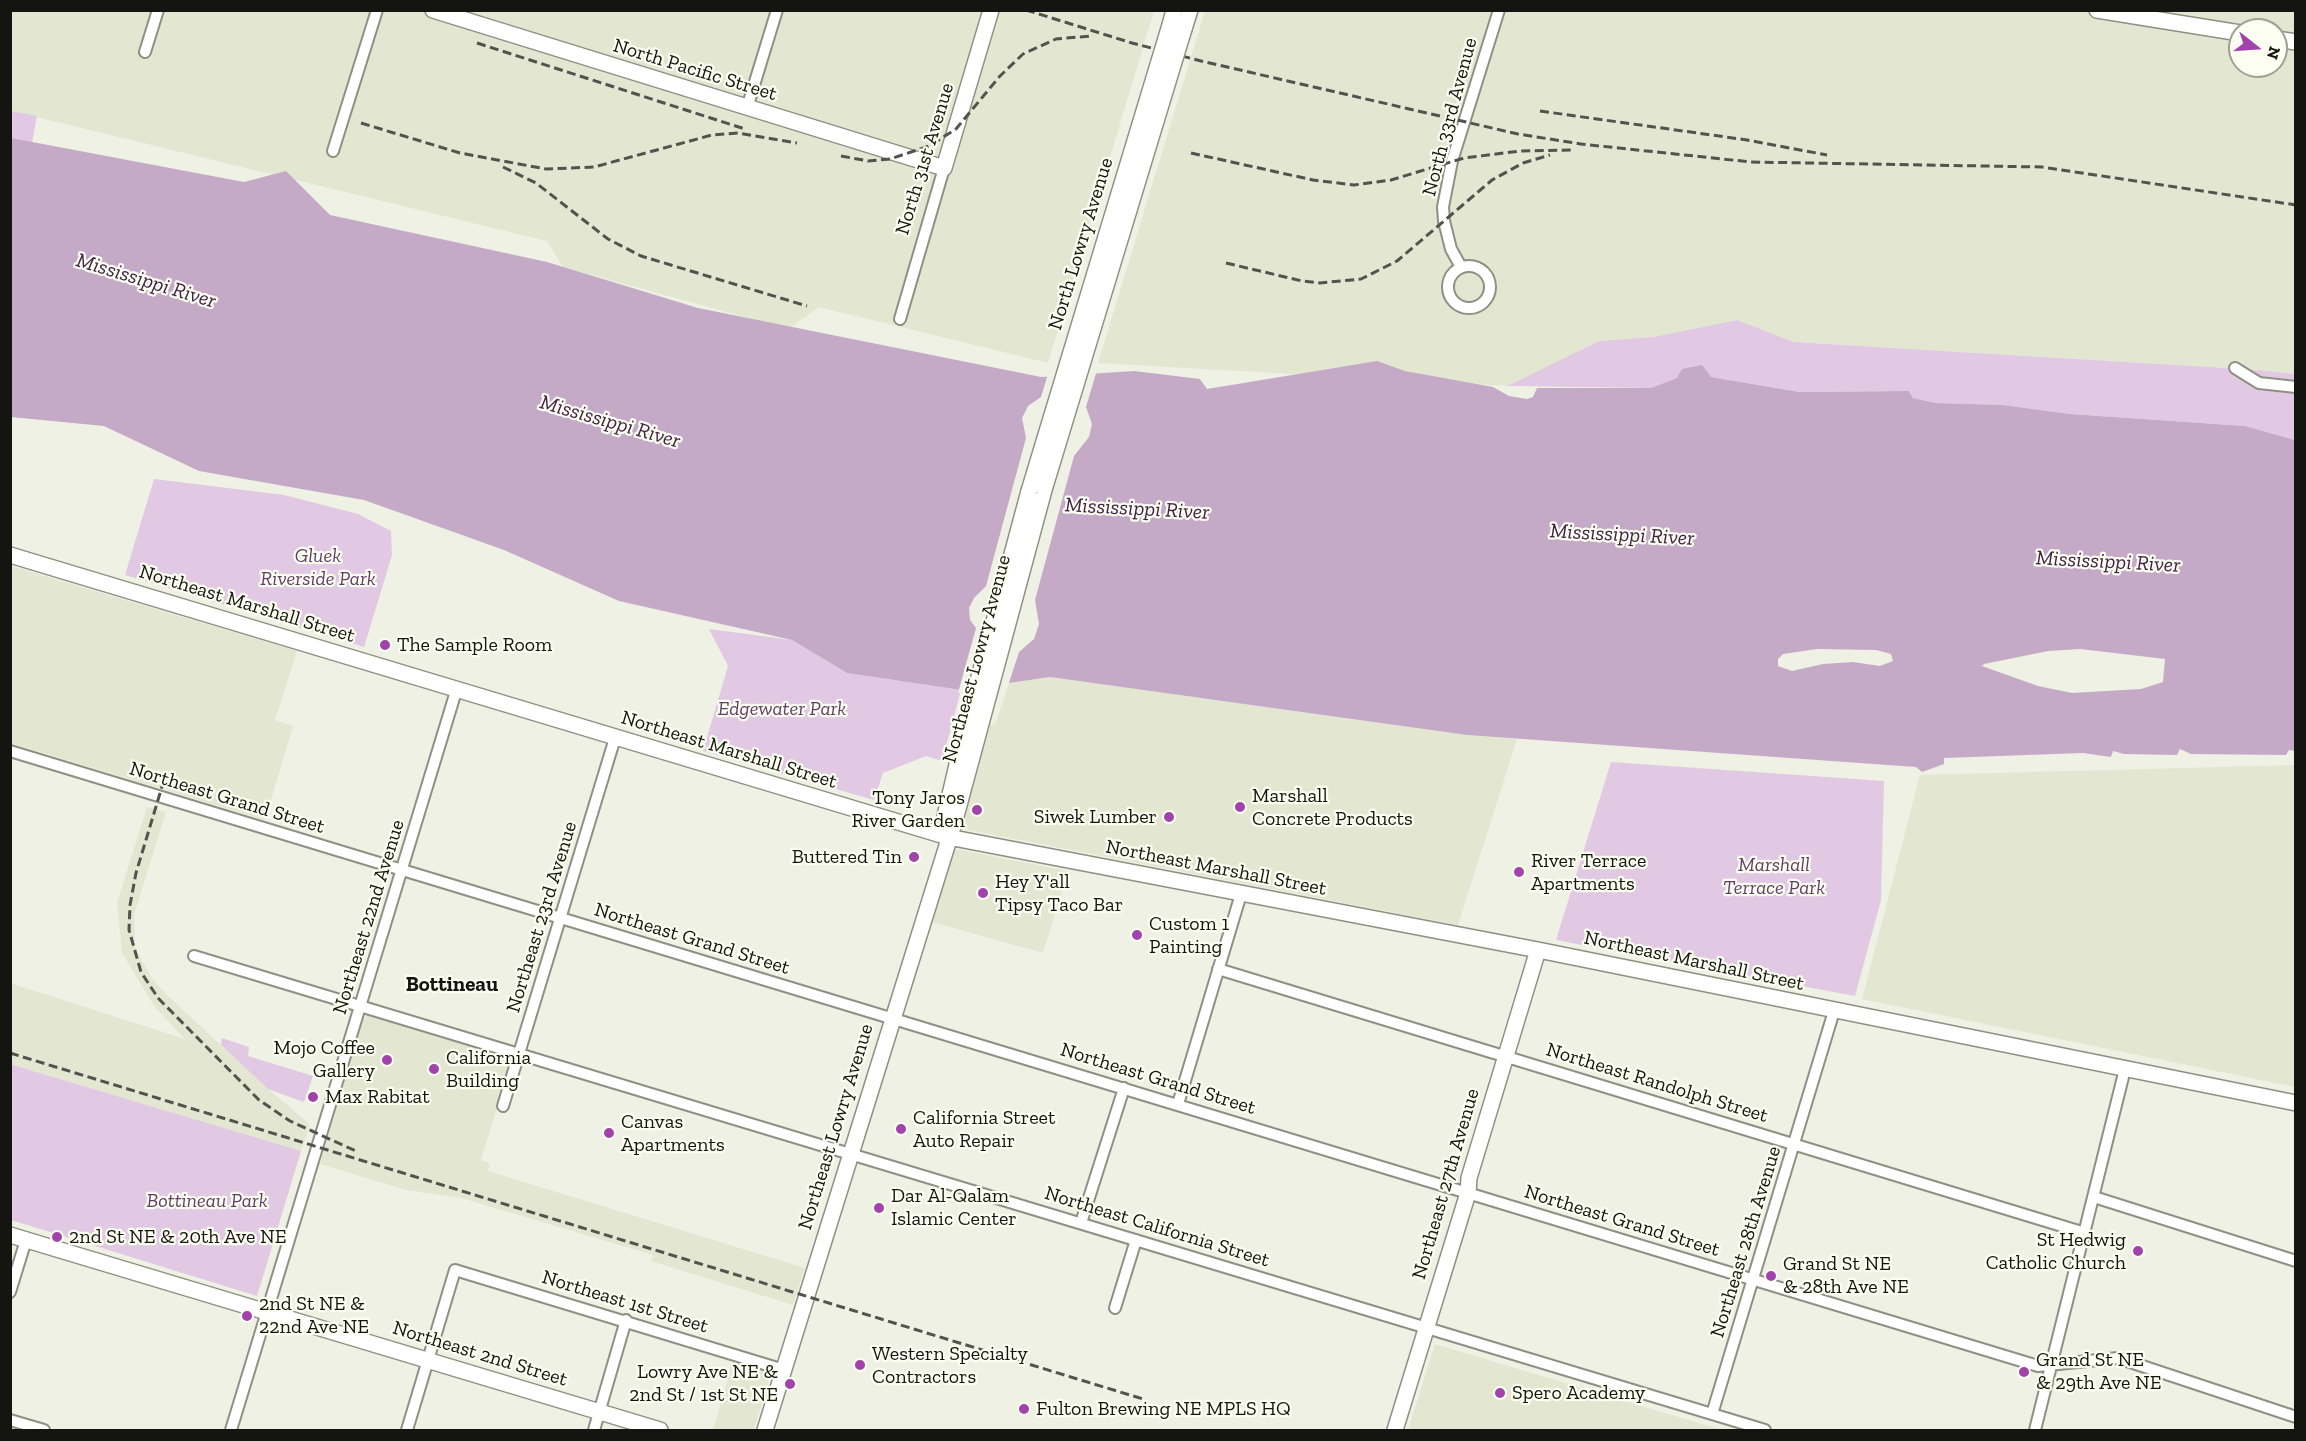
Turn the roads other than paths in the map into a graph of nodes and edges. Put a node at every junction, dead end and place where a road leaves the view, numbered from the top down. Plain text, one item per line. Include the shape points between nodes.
1 (158, 10) edge
2 (376, 10) edge
3 (434, 10) edge
4 (777, 10) edge
5 (991, 10) edge
6 (1190, 10) edge
7 (1498, 10) edge
8 (2097, 10) edge
9 (1176, 22) edge
10 (2228, 31) edge
11 (146, 52) dead end
12 (747, 108) junction
13 (333, 151) dead end
14 (944, 168) junction
15 (1461, 267) junction
16 (900, 319) dead end
17 (2235, 368) dead end
18 (2295, 387) edge
19 (1037, 491) joint
20 (10, 555) edge
21 (457, 688) junction
22 (615, 738) junction
23 (10, 751) edge
24 (948, 837) junction
25 (402, 870) junction
26 (1240, 894) junction
27 (561, 918) junction
28 (1538, 950) junction
29 (194, 956) dead end
30 (1218, 969) junction
31 (361, 1007) junction
32 (1834, 1011) junction
33 (891, 1019) junction
34 (520, 1053) junction
35 (1506, 1057) junction
36 (2125, 1069) junction
37 (1124, 1088) junction
38 (2295, 1103) edge
39 (1178, 1104) junction
40 (503, 1106) dead end
41 (1795, 1144) junction
42 (849, 1155) junction
43 (1468, 1193) junction
44 (2094, 1197) junction
45 (1082, 1223) junction
46 (2085, 1233) junction
47 (10, 1235) edge
48 (26, 1240) junction
49 (1136, 1240) junction
50 (2295, 1261) edge
51 (1754, 1280) junction
52 (10, 1292) edge
53 (1115, 1308) dead end
54 (268, 1312) junction
55 (626, 1320) junction
56 (1426, 1327) junction
57 (429, 1359) junction
58 (2052, 1364) junction
59 (784, 1370) junction
60 (599, 1413) junction
61 (1712, 1414) junction
62 (2295, 1417) edge
63 (10, 1420) edge
64 (44, 1431) edge
65 (231, 1431) edge
66 (407, 1431) edge
67 (594, 1431) edge
68 (660, 1431) edge
69 (765, 1431) edge
70 (1395, 1431) edge
71 (1765, 1431) edge
72 (2035, 1431) edge

1 - 11 street
2 - 13 street
3 - 12 street, North Pacific Street
4 - 12 street
5 - 14 street, North 31st Avenue
6 - 9 street, North Lowry Avenue
7 - 15 street, North 33rd Avenue via 1450,168 1443,207 1451,249
8 - 10 street
9 - 19 street, North Lowry Avenue, bridge
12 - 14 street, North Pacific Street
14 - 16 street, North 31st Avenue
15 - 15 street via 1450,276 1450,297 1460,306 1474,307 1486,300 1489,280 1481,269
17 - 18 street via 2259,383
19 - 24 street, Northeast Lowry Avenue
20 - 21 street, Northeast Marshall Street
21 - 22 street, Northeast Marshall Street
21 - 25 street, Northeast 22nd Avenue
22 - 24 street, Northeast Marshall Street
22 - 27 street, Northeast 23rd Avenue
23 - 25 street, Northeast Grand Street
24 - 26 street, Northeast Marshall Street
24 - 33 street, Northeast Lowry Avenue
25 - 27 street, Northeast Grand Street
25 - 31 street, Northeast 22nd Avenue
26 - 28 street, Northeast Marshall Street
26 - 30 street
27 - 33 street, Northeast Grand Street
27 - 34 street, Northeast 23rd Avenue
28 - 32 street, Northeast Marshall Street
28 - 35 street, Northeast 27th Avenue
29 - 31 street, Northeast California Street
30 - 35 street, Northeast Randolph Street
30 - 39 street
31 - 34 street, Northeast California Street
31 - 54 street, Northeast 22nd Avenue
32 - 36 street, Northeast Marshall Street
32 - 41 street, Northeast 28th Avenue
33 - 37 street, Northeast Grand Street
33 - 42 street, Northeast Lowry Avenue
34 - 40 street, Northeast 23rd Avenue
34 - 42 street, Northeast California Street
35 - 41 street, Northeast Randolph Street
35 - 43 street, Northeast 27th Avenue via 1469,1178
36 - 38 street, Northeast Marshall Street
36 - 44 street
37 - 39 street, Northeast Grand Street
37 - 45 street
39 - 43 street, Northeast Grand Street
41 - 46 street, Northeast Randolph Street
41 - 51 street, Northeast 28th Avenue
42 - 45 street, Northeast California Street
42 - 59 street, Northeast Lowry Avenue
43 - 51 street, Northeast Grand Street
43 - 56 street, Northeast 27th Avenue
44 - 46 street
44 - 50 street
45 - 49 street, Northeast California Street
46 - 58 street
47 - 48 street, Northeast 2nd Street
48 - 52 street
48 - 54 street, Northeast 2nd Street
49 - 53 street
49 - 56 street, Northeast California Street
51 - 58 street, Northeast Grand Street via 2038,1366
51 - 61 street, Northeast 28th Avenue
54 - 57 street, Northeast 2nd Street
54 - 65 street, Northeast 22nd Avenue
55 - 57 street, Northeast 1st Street via 455,1270
55 - 59 street, Northeast 1st Street
55 - 60 street
56 - 61 street, Northeast California Street
56 - 70 street, Northeast 27th Avenue
57 - 60 street, Northeast 2nd Street
57 - 66 street
58 - 62 street, Northeast Grand Street via 2118,1359
58 - 72 street
59 - 69 street, Northeast Lowry Avenue
60 - 67 street
60 - 68 street, Northeast 2nd Street
61 - 71 street, Northeast California Street
63 - 64 street

